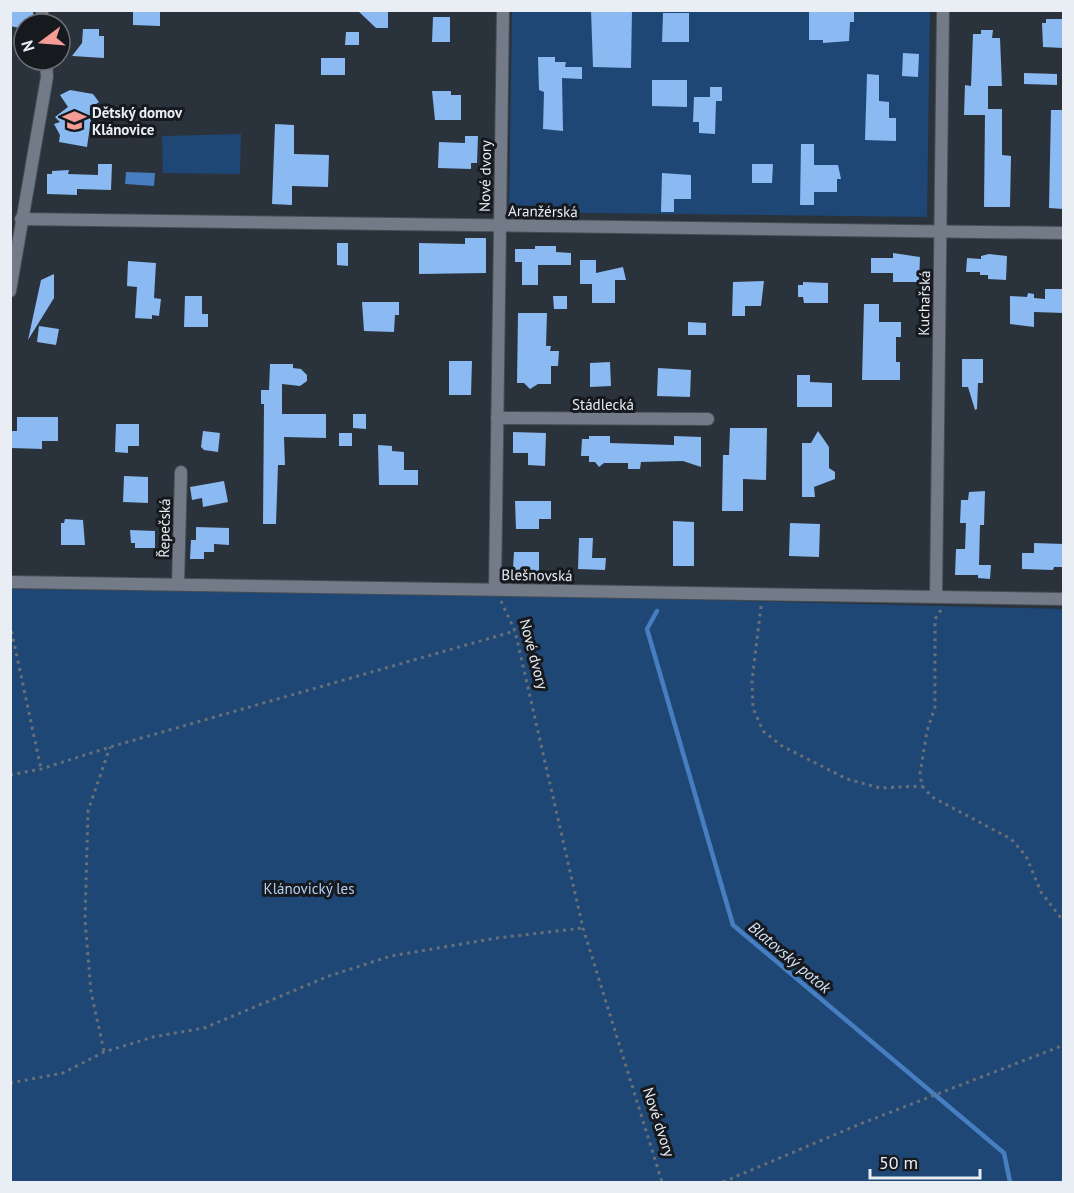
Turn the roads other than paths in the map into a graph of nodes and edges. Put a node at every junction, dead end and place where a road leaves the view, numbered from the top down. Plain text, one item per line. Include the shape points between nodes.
1 (503, 10) edge
2 (943, 10) edge
3 (47, 72) edge
4 (21, 219) junction
5 (499, 225) junction
6 (940, 231) junction
7 (1064, 232) edge
8 (10, 291) edge
9 (497, 418) junction
10 (708, 419) dead end
11 (181, 472) dead end
12 (10, 582) edge
13 (178, 584) junction
14 (495, 589) junction
15 (936, 597) junction
16 (1064, 599) edge

1 - 5 street, Nové dvory
2 - 6 street, Kuchařská
3 - 4 street
4 - 5 street, Aranžérská
4 - 8 street
5 - 6 street, Aranžérská
5 - 9 street, Nové dvory
6 - 7 street, Aranžérská
6 - 15 street, Kuchařská
9 - 10 street, Stádlecká
9 - 14 street, Nové dvory
11 - 13 street, Řepečská
12 - 13 street, Blešnovská
13 - 14 street, Blešnovská
14 - 15 street, Blešnovská
15 - 16 street, Blešnovská

